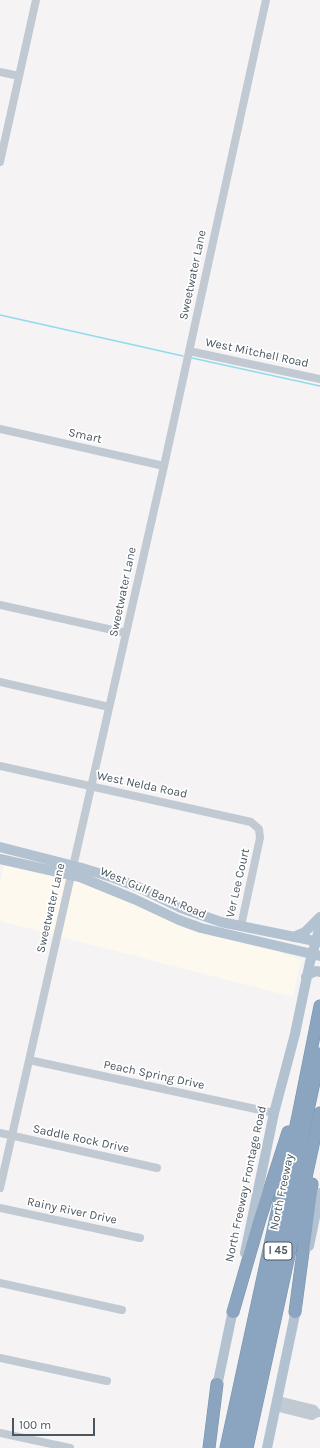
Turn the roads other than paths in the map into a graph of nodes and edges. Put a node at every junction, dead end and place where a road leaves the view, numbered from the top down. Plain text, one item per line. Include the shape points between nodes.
1 (36, 0) edge
2 (266, 0) edge
3 (0, 72) edge
4 (19, 76) junction
5 (0, 162) edge
6 (189, 351) junction
7 (320, 379) edge
8 (0, 429) edge
9 (164, 466) junction
10 (0, 605) edge
11 (126, 633) junction
12 (0, 682) edge
13 (110, 707) junction
14 (0, 766) edge
15 (90, 786) junction
16 (258, 846) joint
17 (0, 847) edge
18 (0, 859) edge
19 (72, 870) junction
20 (320, 917) edge
21 (240, 926) junction
22 (320, 926) edge
23 (291, 936) junction
24 (318, 942) edge
25 (285, 948) junction
26 (316, 955) edge
27 (320, 972) edge
28 (306, 977) junction
29 (320, 1006) edge
30 (320, 1054) edge
31 (29, 1060) junction
32 (274, 1113) junction
33 (320, 1113) edge
34 (298, 1116) junction
35 (320, 1123) edge
36 (0, 1133) edge
37 (12, 1136) junction
38 (157, 1168) dead end
39 (0, 1188) edge
40 (320, 1192) edge
41 (0, 1208) edge
42 (140, 1238) dead end
43 (0, 1283) edge
44 (122, 1310) dead end
45 (233, 1312) junction
46 (295, 1312) junction
47 (0, 1358) edge
48 (107, 1381) dead end
49 (217, 1384) junction
50 (276, 1404) junction
51 (319, 1413) edge
52 (0, 1433) edge
53 (70, 1448) edge
54 (203, 1448) edge
55 (209, 1448) edge
56 (226, 1448) edge
57 (236, 1448) edge
58 (247, 1448) edge
59 (267, 1448) edge

1 - 4 street
2 - 6 street, Sweetwater Lane
3 - 4 street
4 - 5 street
6 - 7 street, West Mitchell Road
6 - 9 street, Sweetwater Lane
8 - 9 street, Smart
9 - 11 street, Sweetwater Lane
10 - 11 street
11 - 13 street, Sweetwater Lane
12 - 13 street
13 - 15 street, Sweetwater Lane
14 - 15 street, West Nelda Road
15 - 16 street, West Nelda Road via 246,820 259,829
15 - 19 street, Sweetwater Lane
16 - 21 street, Ver Lee Court
17 - 19 main road, West Gulf Bank Road
18 - 19 main road, West Gulf Bank Road
19 - 21 main road, West Gulf Bank Road via 138,888 200,916
19 - 25 main road, West Gulf Bank Road via 179,920 201,928
19 - 31 street, Sweetwater Lane
20 - 23 main road via 305,932
21 - 23 main road, West Gulf Bank Road
22 - 24 main road, North Freeway Frontage Road
23 - 24 main road, West Gulf Bank Road
23 - 25 main road
24 - 26 main road, North Freeway Frontage Road
25 - 26 main road, West Gulf Bank Road
26 - 28 main road, North Freeway Frontage Road
27 - 28 main road via 311,973
28 - 32 main road, North Freeway Frontage Road via 295,1034
29 - 34 highway, North Freeway / I 45
30 - 57 highway, North Freeway / I 45
31 - 32 street, Peach Spring Drive
31 - 37 street, Sweetwater Lane
32 - 45 main road, North Freeway Frontage Road
33 - 58 highway, North Freeway / I 45
34 - 45 highway via 287,1134
34 - 56 highway, North Freeway / I 45
35 - 46 highway
36 - 37 street, Saddle Rock Drive
37 - 38 street, Saddle Rock Drive
37 - 39 street, Sweetwater Lane
40 - 46 main road
41 - 42 street, Rainy River Drive
43 - 44 street
45 - 49 main road, North Freeway Frontage Road
46 - 50 main road
47 - 48 street
49 - 54 main road, North Freeway Frontage Road
49 - 55 highway
50 - 51 street via 312,1416
50 - 59 main road
52 - 53 street

